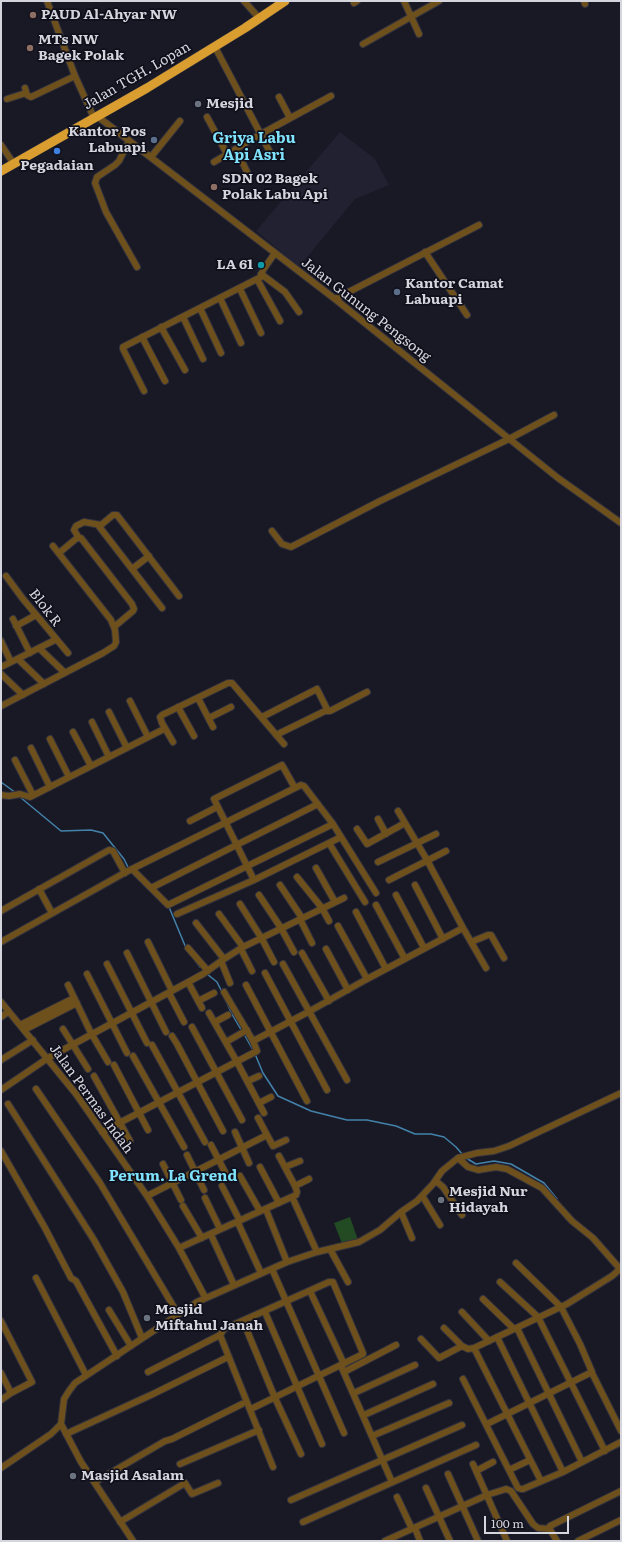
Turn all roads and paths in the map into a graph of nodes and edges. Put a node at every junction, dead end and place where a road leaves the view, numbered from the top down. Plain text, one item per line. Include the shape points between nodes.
1 (47, 1) edge
2 (244, 1) edge
3 (285, 1) edge
4 (404, 1) edge
5 (439, 1) edge
6 (411, 16) junction
7 (260, 18) junction
8 (419, 34) dead end
9 (363, 44) dead end
10 (215, 47) junction
11 (75, 76) junction
12 (331, 96) dead end
13 (280, 98) dead end
14 (7, 99) dead end
15 (95, 117) junction
16 (207, 117) dead end
17 (290, 118) junction
18 (180, 121) dead end
19 (261, 134) junction
20 (129, 141) junction
21 (1, 145) edge
22 (236, 149) junction
23 (227, 154) junction
24 (272, 156) dead end
25 (151, 157) junction
26 (214, 162) dead end
27 (6, 168) edge
28 (249, 176) dead end
29 (479, 225) dead end
30 (425, 252) junction
31 (275, 253) junction
32 (137, 267) dead end
33 (259, 277) junction
34 (240, 289) junction
35 (220, 298) junction
36 (335, 299) junction
37 (200, 308) junction
38 (299, 312) dead end
39 (467, 315) dead end
40 (183, 317) junction
41 (280, 321) dead end
42 (162, 327) junction
43 (261, 333) dead end
44 (142, 337) junction
45 (241, 343) dead end
46 (221, 353) dead end
47 (203, 359) dead end
48 (184, 370) dead end
49 (165, 381) dead end
50 (144, 391) dead end
51 (554, 416) dead end
52 (510, 439) junction
53 (621, 523) edge
54 (98, 525) junction
55 (272, 531) dead end
56 (79, 538) junction
57 (54, 546) dead end
58 (59, 553) junction
59 (149, 556) junction
60 (132, 569) junction
61 (6, 576) dead end
62 (179, 596) dead end
63 (162, 608) dead end
64 (36, 615) junction
65 (13, 619) dead end
66 (16, 626) junction
67 (114, 627) junction
68 (55, 640) junction
69 (1, 641) edge
70 (39, 648) junction
71 (30, 653) junction
72 (68, 653) dead end
73 (18, 659) junction
74 (11, 662) junction
75 (1, 667) edge
76 (65, 673) junction
77 (1, 674) edge
78 (44, 684) junction
79 (367, 692) dead end
80 (23, 695) junction
81 (198, 698) junction
82 (130, 701) dead end
83 (1, 705) edge
84 (178, 707) junction
85 (231, 707) dead end
86 (328, 711) junction
87 (109, 712) dead end
88 (262, 717) junction
89 (208, 718) junction
90 (92, 722) dead end
91 (213, 727) dead end
92 (164, 729) junction
93 (73, 732) dead end
94 (276, 735) junction
95 (194, 736) dead end
96 (148, 737) junction
97 (50, 739) dead end
98 (173, 742) dead end
99 (284, 744) dead end
100 (32, 748) dead end
101 (126, 748) junction
102 (109, 757) junction
103 (15, 760) dead end
104 (91, 766) junction
105 (69, 777) junction
106 (50, 787) junction
107 (295, 788) junction
108 (1, 795) edge
109 (33, 795) junction
110 (318, 804) junction
111 (217, 807) junction
112 (398, 811) dead end
113 (378, 819) dead end
114 (190, 821) dead end
115 (225, 822) junction
116 (405, 823) junction
117 (333, 824) junction
118 (357, 829) dead end
119 (386, 834) junction
120 (436, 834) dead end
121 (341, 837) junction
122 (417, 842) junction
123 (328, 843) junction
124 (236, 845) junction
125 (446, 851) dead end
126 (427, 860) junction
127 (378, 862) dead end
128 (247, 867) junction
129 (316, 868) dead end
130 (128, 871) junction
131 (297, 877) dead end
132 (254, 880) junction
133 (389, 880) dead end
134 (280, 885) dead end
135 (415, 885) dead end
136 (151, 888) junction
137 (39, 889) junction
138 (376, 893) dead end
139 (259, 895) dead end
140 (396, 895) dead end
141 (344, 898) dead end
142 (335, 902) junction
143 (365, 902) dead end
144 (240, 904) dead end
145 (376, 905) dead end
146 (322, 908) junction
147 (1, 911) edge
148 (356, 912) dead end
149 (52, 913) junction
150 (177, 914) dead end
151 (219, 914) dead end
152 (301, 918) junction
153 (329, 921) dead end
154 (196, 923) dead end
155 (338, 926) dead end
156 (281, 928) junction
157 (463, 928) junction
158 (262, 939) junction
159 (443, 939) junction
160 (1, 942) edge
161 (148, 942) dead end
162 (471, 942) junction
163 (312, 943) dead end
164 (188, 948) dead end
165 (242, 948) junction
166 (424, 948) junction
167 (326, 949) dead end
168 (294, 952) dead end
169 (127, 953) dead end
170 (302, 953) dead end
171 (504, 958) dead end
172 (405, 959) junction
173 (222, 960) junction
174 (274, 962) dead end
175 (107, 964) dead end
176 (283, 964) dead end
177 (486, 968) dead end
178 (386, 969) junction
179 (252, 971) dead end
180 (206, 972) junction
181 (265, 973) dead end
182 (87, 974) dead end
183 (367, 979) junction
184 (188, 982) junction
185 (230, 983) dead end
186 (68, 985) dead end
187 (246, 985) dead end
188 (348, 990) junction
189 (170, 992) junction
190 (224, 992) dead end
191 (214, 993) dead end
192 (75, 1001) junction
193 (198, 1001) junction
194 (329, 1001) junction
195 (1, 1002) edge
196 (151, 1003) junction
197 (202, 1008) dead end
198 (8, 1012) junction
199 (310, 1012) junction
200 (132, 1013) junction
201 (209, 1013) dead end
202 (228, 1015) dead end
203 (1, 1017) edge
204 (291, 1021) junction
205 (184, 1022) dead end
206 (214, 1022) junction
207 (112, 1023) junction
208 (192, 1027) dead end
209 (22, 1028) junction
210 (63, 1029) dead end
211 (271, 1031) junction
212 (166, 1032) dead end
213 (244, 1032) junction
214 (91, 1034) junction
215 (172, 1036) dead end
216 (32, 1040) junction
217 (253, 1041) junction
218 (226, 1042) junction
219 (73, 1044) junction
220 (48, 1058) junction
221 (1, 1060) edge
222 (237, 1062) junction
223 (88, 1069) dead end
224 (217, 1072) junction
225 (94, 1076) dead end
226 (259, 1076) dead end
227 (347, 1080) dead end
228 (248, 1081) junction
229 (198, 1082) junction
230 (36, 1089) dead end
231 (1, 1090) edge
232 (327, 1090) dead end
233 (179, 1093) junction
234 (621, 1093) edge
235 (271, 1097) dead end
236 (308, 1101) dead end
237 (259, 1102) junction
238 (159, 1103) junction
239 (8, 1104) dead end
240 (140, 1113) junction
241 (264, 1113) dead end
242 (258, 1118) dead end
243 (242, 1120) dead end
244 (120, 1123) junction
245 (148, 1130) dead end
246 (223, 1131) dead end
247 (102, 1132) junction
248 (234, 1132) dead end
249 (267, 1136) junction
250 (286, 1140) dead end
251 (130, 1141) dead end
252 (205, 1142) dead end
253 (212, 1145) dead end
254 (184, 1147) dead end
255 (242, 1148) junction
256 (1, 1152) edge
257 (187, 1155) dead end
258 (279, 1156) dead end
259 (459, 1158) junction
260 (219, 1160) junction
261 (300, 1161) dead end
262 (249, 1163) dead end
263 (163, 1164) dead end
264 (260, 1167) dead end
265 (285, 1167) junction
266 (195, 1172) junction
267 (227, 1176) dead end
268 (240, 1176) dead end
269 (310, 1179) dead end
270 (436, 1181) junction
271 (172, 1184) junction
272 (222, 1186) dead end
273 (295, 1186) junction
274 (204, 1190) dead end
275 (147, 1196) junction
276 (422, 1197) junction
277 (205, 1198) dead end
278 (294, 1201) dead end
279 (278, 1203) junction
280 (260, 1211) junction
281 (268, 1212) dead end
282 (401, 1212) junction
283 (462, 1215) dead end
284 (239, 1223) junction
285 (440, 1225) dead end
286 (220, 1229) junction
287 (212, 1237) dead end
288 (202, 1238) junction
289 (412, 1238) dead end
290 (179, 1248) junction
291 (330, 1249) junction
292 (317, 1252) junction
293 (287, 1262) junction
294 (516, 1263) dead end
295 (272, 1269) junction
296 (621, 1270) edge
297 (261, 1274) junction
298 (36, 1278) dead end
299 (348, 1282) dead end
300 (500, 1282) dead end
301 (234, 1285) junction
302 (310, 1291) junction
303 (205, 1297) junction
304 (483, 1299) dead end
305 (287, 1302) junction
306 (561, 1307) junction
307 (109, 1310) dead end
308 (265, 1312) junction
309 (462, 1312) dead end
310 (178, 1314) junction
311 (538, 1318) junction
312 (1, 1321) edge
313 (243, 1321) junction
314 (444, 1328) dead end
315 (516, 1328) junction
316 (220, 1334) junction
317 (497, 1337) junction
318 (142, 1338) junction
319 (421, 1339) dead end
320 (489, 1341) junction
321 (396, 1345) dead end
322 (131, 1346) junction
323 (462, 1346) junction
324 (474, 1348) junction
325 (117, 1356) junction
326 (228, 1356) junction
327 (415, 1365) dead end
328 (343, 1367) junction
329 (148, 1372) dead end
330 (1, 1373) edge
331 (592, 1373) junction
332 (86, 1375) junction
333 (319, 1377) junction
334 (463, 1379) dead end
335 (433, 1384) dead end
336 (570, 1384) junction
337 (297, 1388) junction
338 (11, 1393) junction
339 (354, 1393) junction
340 (549, 1394) junction
341 (275, 1398) junction
342 (1, 1400) edge
343 (449, 1403) dead end
344 (529, 1403) junction
345 (242, 1404) dead end
346 (251, 1409) junction
347 (507, 1414) junction
348 (364, 1415) junction
349 (61, 1424) junction
350 (486, 1424) junction
351 (462, 1425) dead end
352 (259, 1430) junction
353 (621, 1431) edge
354 (66, 1434) junction
355 (344, 1434) dead end
356 (372, 1436) junction
357 (621, 1442) edge
358 (322, 1444) dead end
359 (476, 1445) dead end
360 (605, 1451) junction
361 (301, 1454) dead end
362 (382, 1459) junction
363 (530, 1460) junction
364 (493, 1462) dead end
365 (582, 1462) junction
366 (180, 1464) dead end
367 (473, 1464) dead end
368 (273, 1467) dead end
369 (1, 1468) edge
370 (509, 1470) junction
371 (476, 1471) junction
372 (563, 1472) junction
373 (448, 1474) dead end
374 (541, 1481) junction
375 (95, 1482) junction
376 (392, 1482) junction
377 (218, 1483) dead end
378 (426, 1488) dead end
379 (621, 1491) edge
380 (487, 1495) junction
381 (397, 1497) dead end
382 (291, 1500) dead end
383 (462, 1506) junction
384 (439, 1517) junction
385 (621, 1520) edge
386 (120, 1522) junction
387 (303, 1522) dead end
388 (413, 1528) junction
389 (550, 1530) junction
390 (133, 1541) edge
391 (387, 1541) edge
392 (420, 1541) edge
393 (450, 1541) edge
394 (478, 1541) edge
395 (507, 1541) edge
396 (557, 1541) edge
397 (578, 1541) edge

1 - 11 street
2 - 7 street
3 - 7 highway, Jalan TGH. Lopan
4 - 6 street
5 - 6 street
6 - 8 street
6 - 9 street
7 - 10 highway, Jalan TGH. Lopan
10 - 15 highway, Jalan TGH. Lopan
10 - 19 street
11 - 14 street via 37,95 29,97 25,90
11 - 15 street
12 - 17 street
13 - 17 street
15 - 20 street, Jalan Gunung Pengsong
15 - 27 highway, Jalan TGH. Lopan
16 - 23 street
17 - 19 street
18 - 25 street
19 - 22 street
19 - 24 street
20 - 25 street, Jalan Gunung Pengsong
20 - 32 street via 119,161 97,177 95,183 104,208
21 - 27 street
22 - 23 street
22 - 28 street
23 - 26 street
25 - 31 street, Jalan Gunung Pengsong
29 - 30 street
30 - 36 street
30 - 39 street
31 - 33 street
31 - 36 street, Jalan Gunung Pengsong
33 - 34 street
33 - 38 street via 285,292
33 - 41 street
34 - 35 street
34 - 43 street
35 - 37 street
35 - 45 street
36 - 52 street, Jalan Gunung Pengsong
37 - 40 street
37 - 46 street
40 - 42 street
40 - 47 street
42 - 44 street
42 - 48 street
44 - 49 street
44 - 50 street via 123,348
51 - 52 street
52 - 53 street, Jalan Gunung Pengsong via 558,478
52 - 55 street via 290,547 282,544
54 - 56 street via 84,522 76,526 74,530
54 - 59 street via 113,515 118,515
54 - 60 street
56 - 58 street
56 - 67 street via 134,607 133,611
57 - 58 street
58 - 67 street
59 - 60 street
59 - 62 street
60 - 63 street
61 - 64 street, Blok R
64 - 66 street
64 - 68 street, Blok R
65 - 66 street
66 - 71 street
67 - 76 street via 114,646
68 - 70 street
68 - 72 street, Blok R
69 - 74 street
70 - 71 street
70 - 76 street
71 - 73 street
73 - 74 street
73 - 78 street
74 - 75 street
76 - 78 street
77 - 80 street
78 - 80 street
79 - 86 street
80 - 83 street
81 - 84 street
81 - 88 street via 232,683
81 - 89 street
82 - 96 street
84 - 92 street via 160,717
84 - 95 street
85 - 89 street
86 - 88 street via 317,689
86 - 94 street
87 - 101 street
88 - 94 street
89 - 91 street
90 - 102 street
92 - 96 street
92 - 98 street
93 - 104 street
94 - 99 street
96 - 101 street
97 - 105 street
100 - 106 street
101 - 102 street
102 - 104 street
103 - 109 street
104 - 105 street
105 - 106 street
106 - 109 street
107 - 110 street via 304,786
107 - 111 street via 282,765 215,799
107 - 115 street
108 - 109 street
110 - 117 street
110 - 124 street
111 - 114 street
111 - 115 street
112 - 116 street
113 - 119 street
115 - 124 street
115 - 130 street
116 - 119 street
116 - 122 street
117 - 121 street
117 - 128 street
118 - 119 street via 367,844
120 - 122 street
121 - 123 street
121 - 138 street
122 - 126 street
122 - 127 street
123 - 132 street
123 - 143 street
124 - 128 street
124 - 136 street
125 - 126 street
126 - 133 street
126 - 157 street
128 - 132 street
128 - 136 street via 168,905
129 - 142 street
130 - 136 street
130 - 137 street via 114,851 109,850
130 - 149 street
131 - 146 street
132 - 150 street
134 - 152 street
135 - 159 street
137 - 147 street
137 - 149 street
139 - 156 street
140 - 166 street
141 - 142 street
142 - 146 street
144 - 158 street
145 - 172 street
146 - 152 street
146 - 153 street
148 - 178 street
149 - 160 street
151 - 165 street
152 - 156 street
152 - 163 street
154 - 173 street
155 - 183 street
156 - 158 street
156 - 168 street
157 - 159 street
157 - 162 street
158 - 165 street
158 - 174 street
159 - 166 street
161 - 189 street
162 - 171 street via 491,935
162 - 177 street
164 - 180 street
165 - 173 street
165 - 179 street
166 - 172 street
167 - 188 street
169 - 196 street
170 - 194 street
172 - 178 street
173 - 180 street
173 - 185 street
175 - 200 street
176 - 199 street
178 - 183 street
180 - 184 street
181 - 204 street
182 - 207 street
183 - 188 street
184 - 189 street
184 - 193 street
186 - 192 street
187 - 211 street
188 - 194 street
189 - 196 street
189 - 205 street
190 - 213 street
191 - 193 street
192 - 209 street
192 - 214 street
193 - 197 street
194 - 199 street
195 - 198 street, Jalan Permas Indah
196 - 200 street
196 - 212 street
198 - 203 street
198 - 209 street, Jalan Permas Indah
199 - 204 street
199 - 227 street
200 - 207 street
200 - 233 street
201 - 206 street
202 - 206 street
204 - 211 street
204 - 232 street
206 - 218 street
207 - 214 street
207 - 238 street
208 - 224 street
209 - 216 street, Jalan Permas Indah
210 - 219 street
211 - 217 street
211 - 236 street
213 - 217 street
213 - 218 street
214 - 219 street
214 - 240 street
215 - 229 street
216 - 220 street, Jalan Permas Indah
216 - 221 street
217 - 222 street via 254,1053
218 - 222 street
219 - 220 street
219 - 223 street
220 - 231 street
220 - 247 street, Jalan Permas Indah
222 - 224 street
222 - 228 street
224 - 229 street
224 - 243 street
225 - 244 street
226 - 228 street
228 - 237 street
229 - 233 street
229 - 246 street
230 - 310 street via 100,1183
233 - 238 street
233 - 252 street
234 - 259 street via 509,1146
235 - 237 street
237 - 241 street
238 - 240 street
238 - 254 street
239 - 318 street via 94,1240 123,1292
240 - 244 street
240 - 245 street
242 - 249 street
244 - 247 street
244 - 251 street
247 - 275 street, Jalan Permas Indah
248 - 255 street
249 - 250 street via 273,1146
249 - 255 street
253 - 260 street
255 - 260 street
255 - 262 street
256 - 325 street
257 - 266 street
258 - 265 street
259 - 270 street via 442,1171
259 - 296 street via 468,1167 478,1170 496,1167 507,1169 542,1188 572,1222 593,1238
260 - 266 street
260 - 267 street
261 - 265 street
263 - 271 street
264 - 279 street
265 - 273 street
266 - 271 street
266 - 274 street
268 - 280 street
269 - 273 street
270 - 276 street
270 - 283 street
271 - 275 street
271 - 288 street
272 - 284 street
273 - 279 street via 297,1194
275 - 290 street, Jalan Permas Indah
276 - 282 street
276 - 285 street
277 - 286 street
278 - 292 street
279 - 280 street
280 - 284 street
281 - 293 street
282 - 289 street
282 - 291 street via 380,1230 355,1244
284 - 286 street
284 - 297 street
286 - 288 street
287 - 301 street
288 - 290 street
290 - 303 street, Jalan Permas Indah
291 - 292 street
291 - 299 street
292 - 293 street
293 - 295 street
294 - 306 street
295 - 297 street
295 - 305 street
296 - 306 street
297 - 301 street
298 - 332 street
300 - 311 street
301 - 303 street
302 - 305 street
302 - 328 street
302 - 328 street via 329,1282 334,1284 363,1353
303 - 310 street
304 - 315 street
305 - 308 street
305 - 333 street
306 - 311 street
306 - 331 street
307 - 322 street
308 - 313 street
308 - 337 street
309 - 320 street
310 - 318 street
311 - 315 street
311 - 336 street
312 - 338 street via 32,1382
313 - 316 street via 224,1329
313 - 341 street
314 - 323 street
315 - 317 street
315 - 340 street
316 - 326 street
316 - 329 street
317 - 320 street
317 - 344 street
318 - 322 street
319 - 323 street via 439,1358
320 - 324 street
321 - 328 street
322 - 325 street
323 - 324 street
324 - 347 street
325 - 332 street
326 - 346 street
326 - 354 street
327 - 339 street
328 - 333 street
328 - 339 street
330 - 338 street
331 - 336 street
331 - 353 street
332 - 349 street via 66,1395
333 - 337 street
333 - 355 street
334 - 350 street
335 - 348 street
336 - 340 street
336 - 360 street
337 - 341 street
337 - 358 street
338 - 342 street
339 - 348 street
340 - 344 street
340 - 365 street
341 - 346 street
341 - 361 street
343 - 356 street
344 - 347 street
344 - 372 street
345 - 375 street via 165,1441
346 - 352 street
347 - 350 street
347 - 363 street
348 - 356 street
349 - 354 street
349 - 369 street via 51,1434
350 - 370 street
351 - 362 street
352 - 366 street
352 - 368 street
354 - 375 street
356 - 362 street
357 - 360 street
359 - 376 street
360 - 365 street
362 - 376 street
362 - 382 street
363 - 370 street
363 - 374 street
364 - 371 street
365 - 372 street
367 - 371 street
370 - 374 street via 518,1488 523,1490
371 - 380 street
372 - 374 street
373 - 383 street
375 - 386 street
376 - 387 street
377 - 386 street via 192,1494 185,1483
378 - 384 street
379 - 389 street via 550,1526
380 - 383 street
380 - 389 street via 504,1489 509,1490 533,1524 538,1528
380 - 395 street
381 - 388 street
383 - 384 street
383 - 394 street
384 - 388 street
384 - 393 street
385 - 397 street
386 - 390 street
388 - 391 street
388 - 392 street
389 - 396 street

